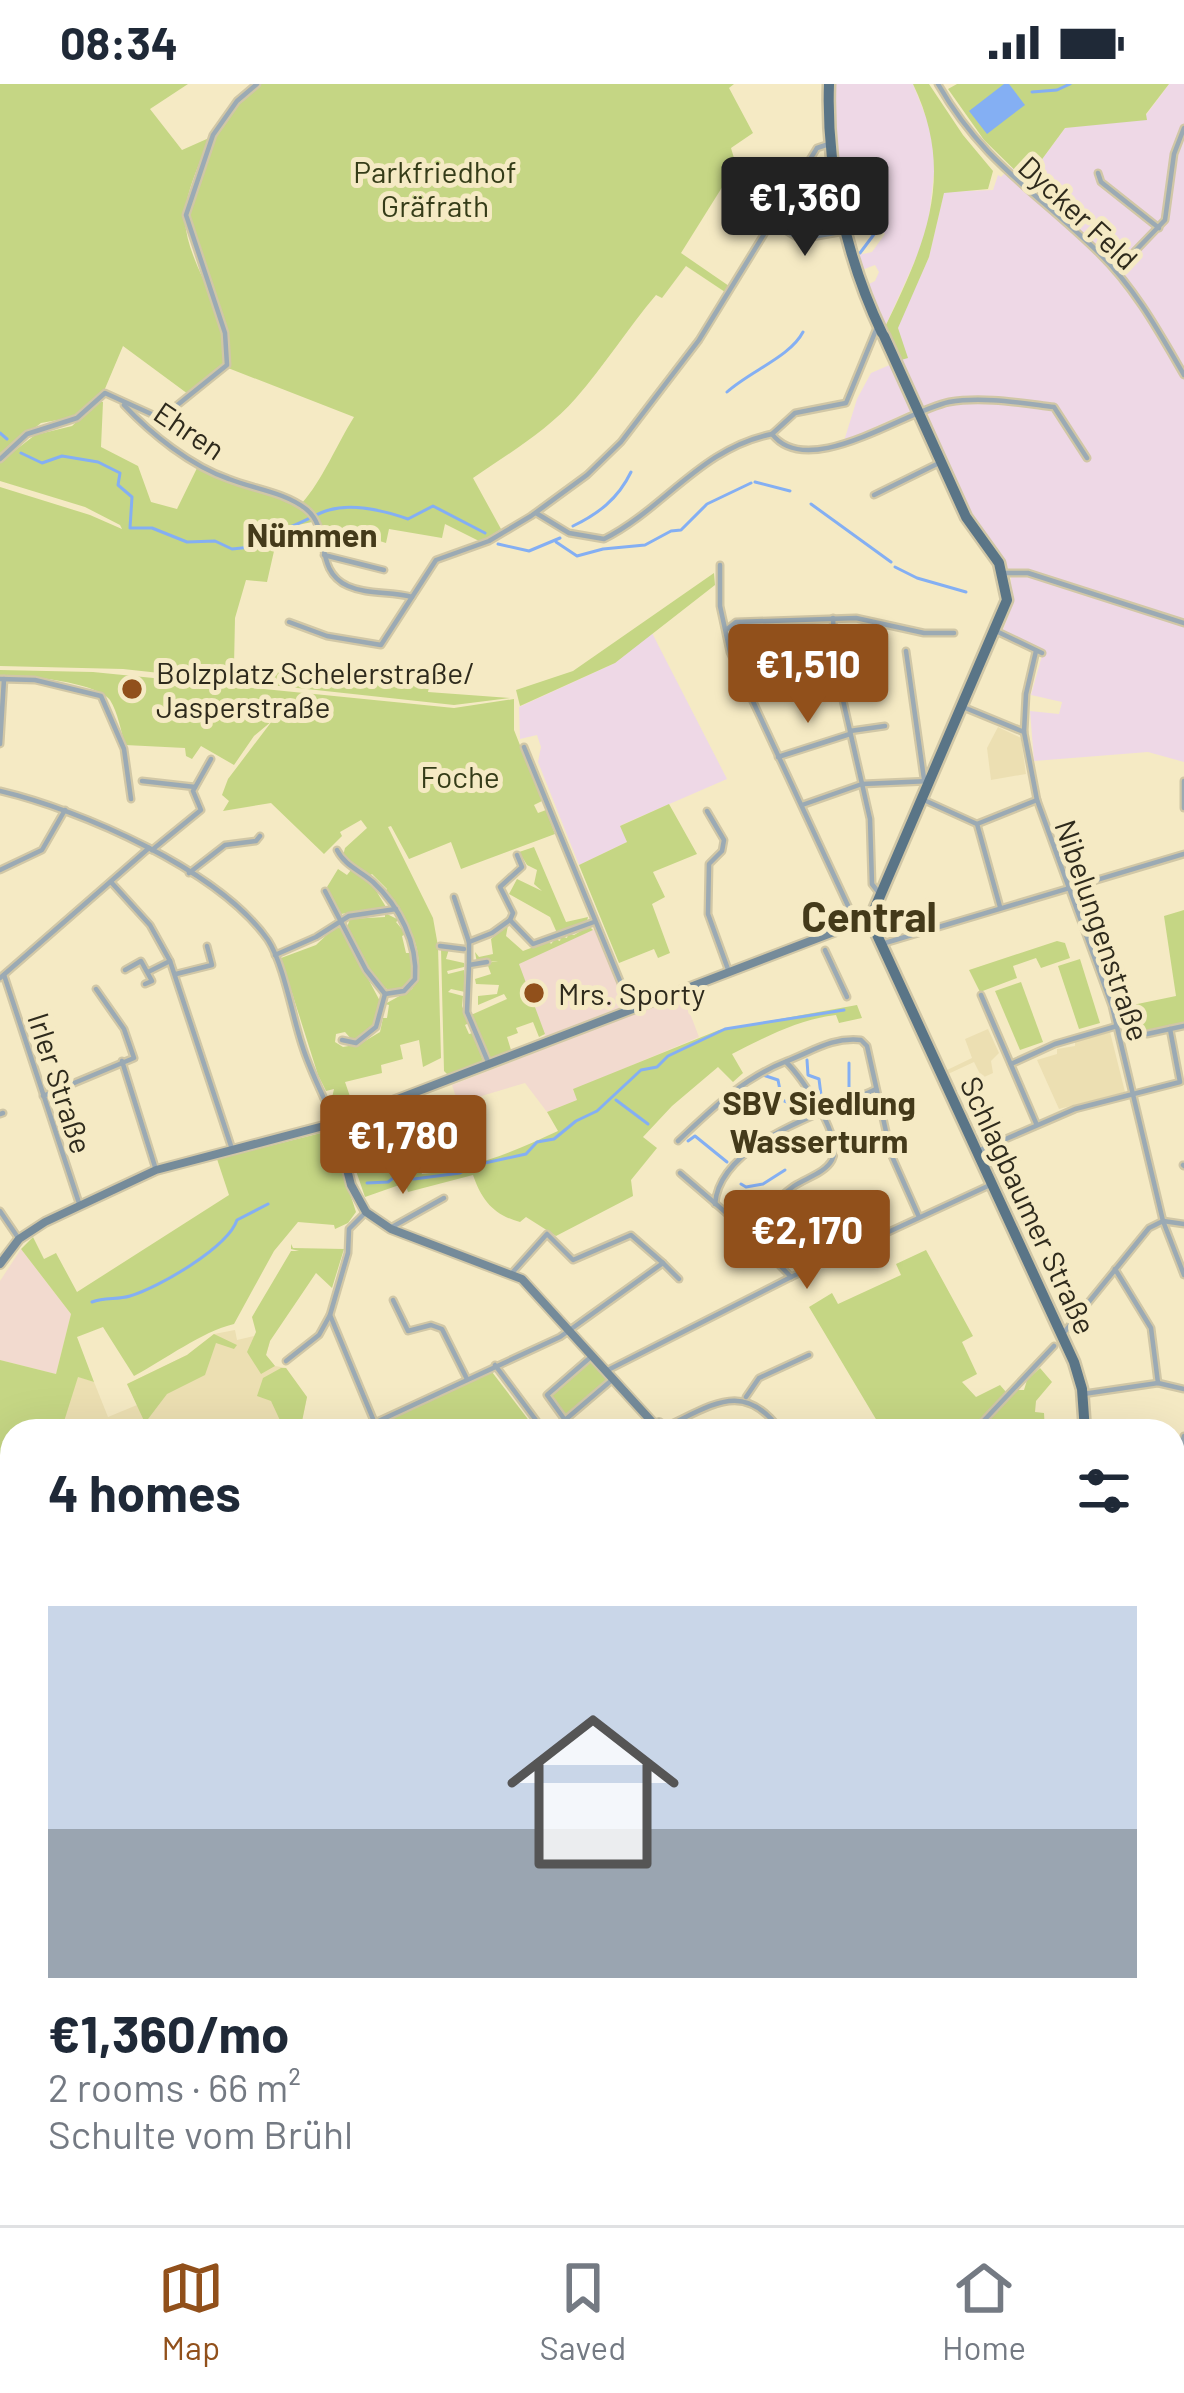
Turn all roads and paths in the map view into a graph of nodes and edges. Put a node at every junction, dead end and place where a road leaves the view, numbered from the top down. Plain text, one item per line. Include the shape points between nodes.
1 (256, 84) edge
2 (829, 84) edge
3 (938, 84) edge
4 (1184, 128) edge
5 (829, 144) junction
6 (1098, 173) dead end
7 (773, 223) junction
8 (1159, 229) junction
9 (848, 231) junction
10 (1116, 271) junction
11 (881, 331) junction
12 (1184, 375) edge
13 (120, 401) junction
14 (918, 411) junction
15 (772, 434) junction
16 (0, 458) edge
17 (1087, 458) dead end
18 (940, 463) junction
19 (874, 495) dead end
20 (536, 513) junction
21 (324, 555) junction
22 (720, 565) dead end
23 (383, 570) dead end
24 (1004, 573) junction
25 (412, 597) junction
26 (832, 618) junction
27 (289, 622) dead end
28 (1184, 623) edge
29 (726, 630) junction
30 (996, 631) junction
31 (954, 633) dead end
32 (906, 651) dead end
33 (2, 679) edge
34 (963, 707) junction
35 (885, 726) dead end
36 (1024, 732) junction
37 (850, 733) junction
38 (0, 744) edge
39 (524, 747) dead end
40 (778, 757) junction
41 (211, 759) dead end
42 (927, 780) junction
43 (1184, 781) edge
44 (142, 782) dead end
45 (862, 784) junction
46 (195, 787) junction
47 (0, 791) edge
48 (131, 799) dead end
49 (922, 800) junction
50 (1037, 800) junction
51 (801, 805) junction
52 (1184, 808) edge
53 (64, 810) junction
54 (707, 811) dead end
55 (977, 824) junction
56 (260, 836) dead end
57 (150, 849) junction
58 (338, 850) dead end
59 (1184, 854) edge
60 (517, 855) dead end
61 (0, 870) edge
62 (189, 873) junction
63 (111, 882) junction
64 (1067, 886) junction
65 (325, 891) dead end
66 (881, 894) junction
67 (454, 897) dead end
68 (1000, 907) junction
69 (396, 909) junction
70 (341, 920) junction
71 (511, 920) junction
72 (594, 922) junction
73 (868, 922) junction
74 (888, 942) junction
75 (822, 943) junction
76 (207, 946) dead end
77 (440, 946) dead end
78 (468, 946) junction
79 (274, 956) junction
80 (170, 961) junction
81 (487, 962) dead end
82 (469, 965) junction
83 (125, 970) dead end
84 (148, 972) junction
85 (729, 972) junction
86 (176, 974) junction
87 (2, 977) edge
88 (145, 984) dead end
89 (96, 989) dead end
90 (386, 994) junction
91 (981, 995) dead end
92 (847, 998) dead end
93 (910, 1004) junction
94 (632, 1010) junction
95 (1117, 1026) junction
96 (1184, 1026) edge
97 (1171, 1029) junction
98 (1147, 1034) dead end
99 (343, 1040) dead end
100 (122, 1061) junction
101 (786, 1061) junction
102 (489, 1064) junction
103 (1011, 1064) junction
104 (876, 1089) junction
105 (1133, 1094) junction
106 (43, 1096) junction
107 (822, 1114) junction
108 (335, 1123) junction
109 (1036, 1124) junction
110 (678, 1141) dead end
111 (232, 1149) junction
112 (978, 1151) junction
113 (156, 1170) junction
114 (680, 1173) dead end
115 (992, 1184) junction
116 (444, 1198) dead end
117 (79, 1203) junction
118 (715, 1204) junction
119 (0, 1211) edge
120 (366, 1212) junction
121 (919, 1217) junction
122 (1163, 1222) junction
123 (1184, 1225) edge
124 (391, 1229) junction
125 (746, 1230) junction
126 (19, 1239) junction
127 (1, 1260) edge
128 (663, 1263) junction
129 (1114, 1269) junction
130 (512, 1273) junction
131 (1184, 1275) edge
132 (791, 1277) junction
133 (680, 1279) dead end
134 (393, 1300) dead end
135 (330, 1315) junction
136 (571, 1330) junction
137 (1058, 1341) junction
138 (809, 1354) dead end
139 (592, 1355) junction
140 (286, 1361) dead end
141 (495, 1365) junction
142 (610, 1375) junction
143 (467, 1379) junction
144 (1158, 1383) junction
145 (1184, 1389) edge
146 (1083, 1394) junction
147 (745, 1400) junction
148 (372, 1419) edge
149 (382, 1419) edge
150 (535, 1419) edge
151 (565, 1419) edge
152 (567, 1419) edge
153 (646, 1419) edge
154 (687, 1419) edge
155 (771, 1419) edge
156 (985, 1419) edge
157 (1084, 1419) edge

1 - 13 street, Ehren via 211,138 186,215 227,365 160,417
2 - 5 main road
3 - 10 street, Dycker Feld via 999,167
4 - 8 street
5 - 7 street via 817,148
5 - 9 main road
6 - 8 street
7 - 9 street via 800,239
7 - 20 street via 621,442
8 - 10 street
9 - 11 main road
10 - 12 street, Dycker Feld
11 - 14 main road
11 - 15 street via 846,403 795,413
13 - 16 street via 103,394 77,418 32,432
13 - 21 street, Ehren via 208,470 281,495 314,517
14 - 15 street via 838,448 786,445
14 - 17 street via 967,400 1054,407
14 - 18 main road
15 - 20 street via 719,453 604,538 569,533
18 - 19 street
18 - 24 main road
20 - 25 street via 436,560
21 - 23 street
21 - 25 street via 329,572 348,586
22 - 29 street
24 - 28 street via 1028,573
24 - 30 main road via 1007,600
25 - 27 street via 377,645
26 - 29 street via 736,622
26 - 31 street
26 - 37 street
29 - 40 street
30 - 34 main road
30 - 36 street, Nibelungenstraße via 1039,652
32 - 42 street
33 - 38 street
33 - 48 street via 101,696 124,749
34 - 36 street
34 - 42 main road
35 - 37 street
36 - 50 street, Nibelungenstraße
37 - 40 street
37 - 45 street
39 - 72 street
40 - 51 street
41 - 46 street
42 - 45 street
42 - 49 main road
43 - 52 street
44 - 46 street
45 - 51 street
45 - 66 street via 872,886
46 - 57 street via 201,810
47 - 53 street
49 - 55 street
49 - 66 main road
50 - 55 street
50 - 64 street, Nibelungenstraße
51 - 73 street
53 - 57 street
53 - 61 street via 43,850
54 - 85 street via 724,840 709,864 708,908
55 - 68 street
56 - 62 street via 225,845
57 - 62 street
57 - 63 street
58 - 69 street
59 - 64 street
60 - 71 street via 522,867 496,884
62 - 79 street via 237,906
63 - 80 street
63 - 87 street
64 - 68 street
64 - 95 street, Nibelungenstraße
65 - 70 street
66 - 73 main road
67 - 78 street
68 - 74 street
69 - 70 street
69 - 90 street via 416,971 408,989
70 - 79 street
70 - 90 street
71 - 72 street via 533,944
71 - 78 street
72 - 94 street
73 - 74 main road, Schlagbaumer Straße
73 - 75 main road
73 - 93 main road, Schlagbaumer Straße
74 - 93 main road, Schlagbaumer Straße
75 - 85 main road
75 - 92 street
76 - 86 street via 212,965
77 - 78 street
78 - 82 street
79 - 108 street
80 - 84 street
80 - 86 street
81 - 82 street
82 - 102 street via 467,1012
83 - 84 street via 141,961
84 - 88 street
85 - 94 main road
86 - 111 street
87 - 106 street, Irler Straße
89 - 100 street via 124,1029 134,1058
90 - 99 street via 371,1034
91 - 103 street
93 - 112 main road, Schlagbaumer Straße
94 - 102 main road
95 - 103 street
95 - 105 street, Nibelungenstraße
96 - 97 street
97 - 98 street
97 - 105 street via 1180,1082
100 - 106 street
100 - 113 street
101 - 104 street via 830,1042 861,1040
101 - 107 street
101 - 110 street via 749,1077
102 - 108 main road
103 - 109 street
104 - 107 street
104 - 121 street via 894,1163
105 - 109 street
105 - 122 street, Nibelungenstraße
106 - 117 street, Irler Straße
107 - 118 street via 747,1154 718,1185
107 - 125 street via 835,1148 831,1162
108 - 111 main road
108 - 120 main road
109 - 112 street
111 - 113 main road
112 - 115 main road, Schlagbaumer Straße
113 - 117 main road
114 - 118 street
115 - 121 street
115 - 137 main road, Schlagbaumer Straße
116 - 124 street
117 - 126 main road
118 - 125 street
119 - 126 street
120 - 124 main road
120 - 135 street via 350,1229
121 - 132 street
122 - 123 street
122 - 129 street
122 - 131 street, Nibelungenstraße
124 - 130 main road
125 - 132 street
126 - 127 main road
128 - 130 street via 631,1234 573,1260 547,1234
128 - 133 street
128 - 136 street
129 - 137 street
129 - 144 street via 1151,1328
130 - 136 main road
132 - 142 street
134 - 143 street via 408,1331 442,1329
135 - 140 street
135 - 148 street
136 - 139 main road
136 - 141 street
137 - 146 main road, Schlagbaumer Straße
137 - 156 street
138 - 147 street via 759,1378
139 - 142 main road
139 - 151 street via 547,1395
141 - 143 street
141 - 150 street
142 - 152 street
142 - 153 main road
143 - 149 street
144 - 145 street
144 - 146 street
146 - 157 main road, Schlagbaumer Straße
147 - 154 street
147 - 155 street

